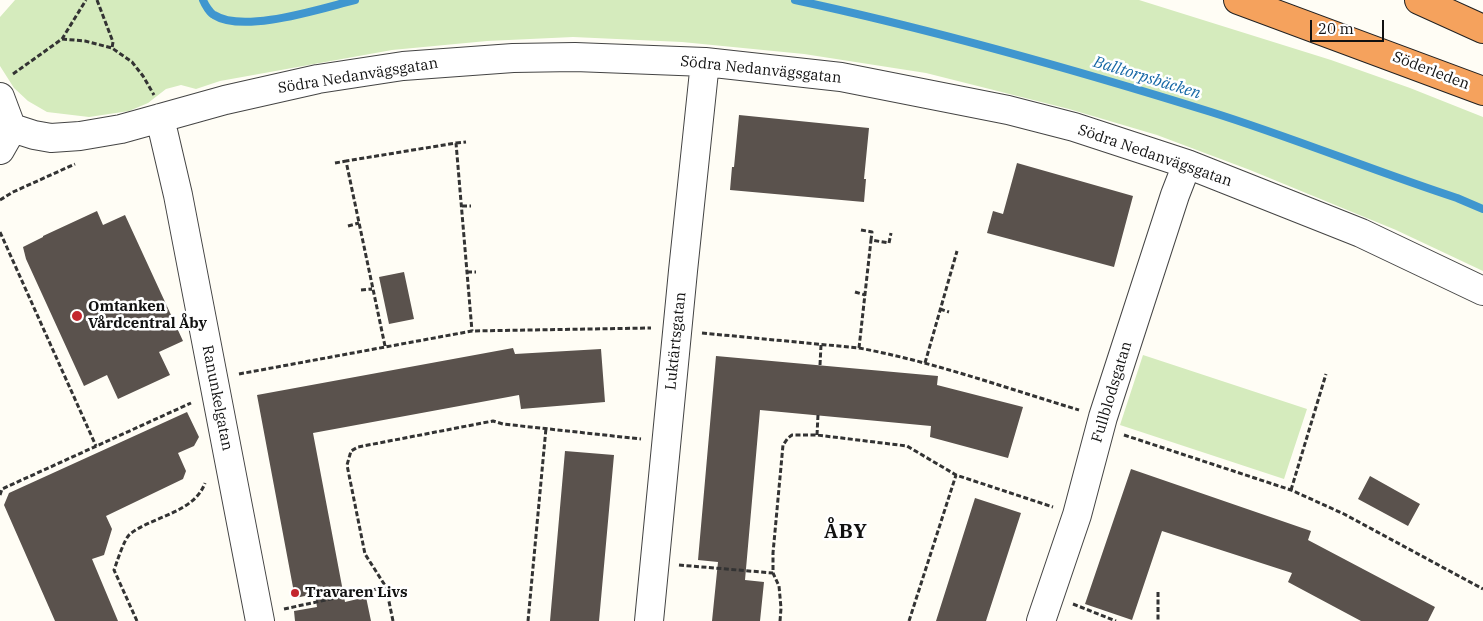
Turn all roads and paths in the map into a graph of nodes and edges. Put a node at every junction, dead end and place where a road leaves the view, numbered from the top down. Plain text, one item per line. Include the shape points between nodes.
1 (86, 0) edge
2 (97, 0) edge
3 (1238, 0) edge
4 (1419, 0) edge
5 (1483, 28) edge
6 (62, 39) junction
7 (112, 48) junction
8 (705, 62) junction
9 (3, 88) edge
10 (1483, 91) edge
11 (160, 118) junction
12 (4, 134) edge
13 (466, 142) dead end
14 (456, 143) junction
15 (346, 161) junction
16 (79, 162) dead end
17 (335, 163) dead end
18 (1187, 164) junction
19 (0, 200) edge
20 (462, 206) junction
21 (471, 206) dead end
22 (360, 223) junction
23 (348, 226) dead end
24 (861, 230) dead end
25 (0, 232) edge
26 (892, 233) dead end
27 (871, 240) junction
28 (957, 251) dead end
29 (467, 272) junction
30 (476, 272) dead end
31 (372, 289) junction
32 (361, 290) dead end
33 (1483, 290) edge
34 (855, 292) dead end
35 (865, 295) junction
36 (940, 310) junction
37 (949, 312) dead end
38 (472, 331) dead end
39 (821, 345) dead end
40 (385, 346) dead end
41 (859, 348) dead end
42 (925, 363) dead end
43 (820, 366) dead end
44 (1326, 374) dead end
45 (217, 396) junction
46 (818, 415) dead end
47 (1101, 426) junction
48 (546, 428) junction
49 (817, 435) junction
50 (666, 442) junction
51 (96, 446) junction
52 (956, 474) junction
53 (206, 480) dead end
54 (1291, 490) junction
55 (0, 495) edge
56 (1077, 515) junction
57 (654, 563) junction
58 (773, 574) junction
59 (386, 587) junction
60 (1483, 590) edge
61 (1158, 592) dead end
62 (1050, 595) junction
63 (259, 618) edge
64 (137, 621) edge
65 (393, 621) edge
66 (528, 621) edge
67 (649, 621) edge
68 (780, 621) edge
69 (909, 621) edge
70 (1041, 621) edge
71 (1116, 621) edge
72 (1158, 621) edge

1 - 6 path
2 - 7 path via 113,42
3 - 10 highway, Söderleden
4 - 5 highway
6 - 7 path
6 - 9 path
7 - 11 path via 132,62 143,76
8 - 11 street, Södra Nedanvägsgatan via 575,56 403,66 318,79
8 - 18 street, Södra Nedanvägsgatan via 841,77 1008,110 1074,127
8 - 50 street, Luktärtsgatan
9 - 12 street
11 - 12 street, Södra Nedanvägsgatan via 80,136 51,138
11 - 45 street, Ranunkelgatan
13 - 14 path
14 - 15 path
14 - 20 path
15 - 17 path
15 - 22 path
16 - 19 path
18 - 33 street, Södra Nedanvägsgatan via 1361,234
18 - 47 street, Fullblodsgatan
20 - 21 path
20 - 29 path
22 - 23 path
22 - 31 path
24 - 27 path via 872,232
25 - 51 path
26 - 27 path via 889,243
27 - 35 path
28 - 36 path
29 - 30 path
29 - 38 path
31 - 32 path
31 - 40 path
34 - 35 path
35 - 41 path
36 - 37 path
36 - 42 path
39 - 43 path
44 - 54 path
45 - 51 path via 200,399
45 - 63 street, Ranunkelgatan
46 - 49 path
47 - 54 path
47 - 56 street, Fullblodsgatan
48 - 50 path
48 - 59 path via 493,421 351,451 347,465 365,554
48 - 66 path
49 - 52 path via 907,446
49 - 58 path via 792,435 783,445
50 - 57 street, Luktärtsgatan
51 - 55 path via 2,489
52 - 56 path
52 - 69 path
53 - 64 path via 203,489 190,503 128,535 114,570
54 - 60 path via 1344,514
56 - 62 street, Fullblodsgatan
57 - 58 path
57 - 67 street, Luktärtsgatan
58 - 68 path via 779,586
59 - 63 path
59 - 65 path
61 - 72 path
62 - 70 street, Fullblodsgatan
62 - 71 path

